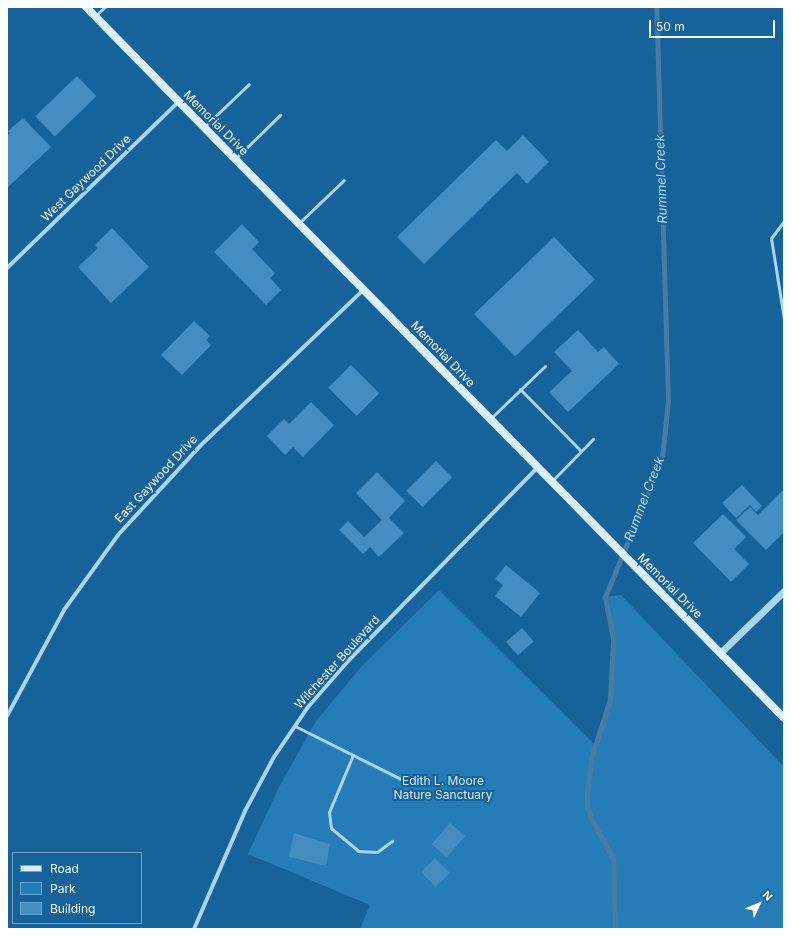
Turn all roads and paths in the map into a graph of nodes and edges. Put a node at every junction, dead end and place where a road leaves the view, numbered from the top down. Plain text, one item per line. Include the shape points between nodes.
1 (86, 7) edge
2 (105, 7) edge
3 (95, 16) junction
4 (249, 84) dead end
5 (178, 102) junction
6 (280, 115) dead end
7 (203, 128) junction
8 (234, 159) junction
9 (344, 180) dead end
10 (784, 221) edge
11 (298, 224) junction
12 (7, 268) edge
13 (363, 290) junction
14 (784, 319) edge
15 (545, 366) dead end
16 (520, 389) junction
17 (490, 419) junction
18 (593, 439) dead end
19 (582, 451) junction
20 (537, 468) junction
21 (551, 482) junction
22 (784, 591) edge
23 (720, 653) junction
24 (7, 716) edge
25 (784, 718) edge
26 (295, 726) junction
27 (353, 755) junction
28 (411, 784) dead end
29 (392, 841) dead end
30 (194, 929) edge

1 - 3 main road, Memorial Drive
2 - 3 lane
3 - 5 main road, Memorial Drive
4 - 7 lane
5 - 7 main road, Memorial Drive
5 - 12 street, West Gaywood Drive
6 - 8 lane
7 - 8 main road, Memorial Drive
8 - 11 main road, Memorial Drive
9 - 11 lane
10 - 14 lane via 771,238
11 - 13 main road, Memorial Drive
13 - 17 main road, Memorial Drive
13 - 24 street, East Gaywood Drive via 200,446 118,536 64,610
15 - 16 lane
16 - 17 lane
16 - 19 lane
17 - 20 main road, Memorial Drive
18 - 19 lane
19 - 21 lane
20 - 21 main road, Memorial Drive
20 - 26 street, Wilchester Boulevard via 350,660 308,707
21 - 23 main road, Memorial Drive
22 - 23 street
23 - 25 main road, Memorial Drive
26 - 27 lane
26 - 30 street, Wilchester Boulevard via 274,757 245,811
27 - 28 lane
27 - 29 lane via 329,812 331,828 358,851 377,852

